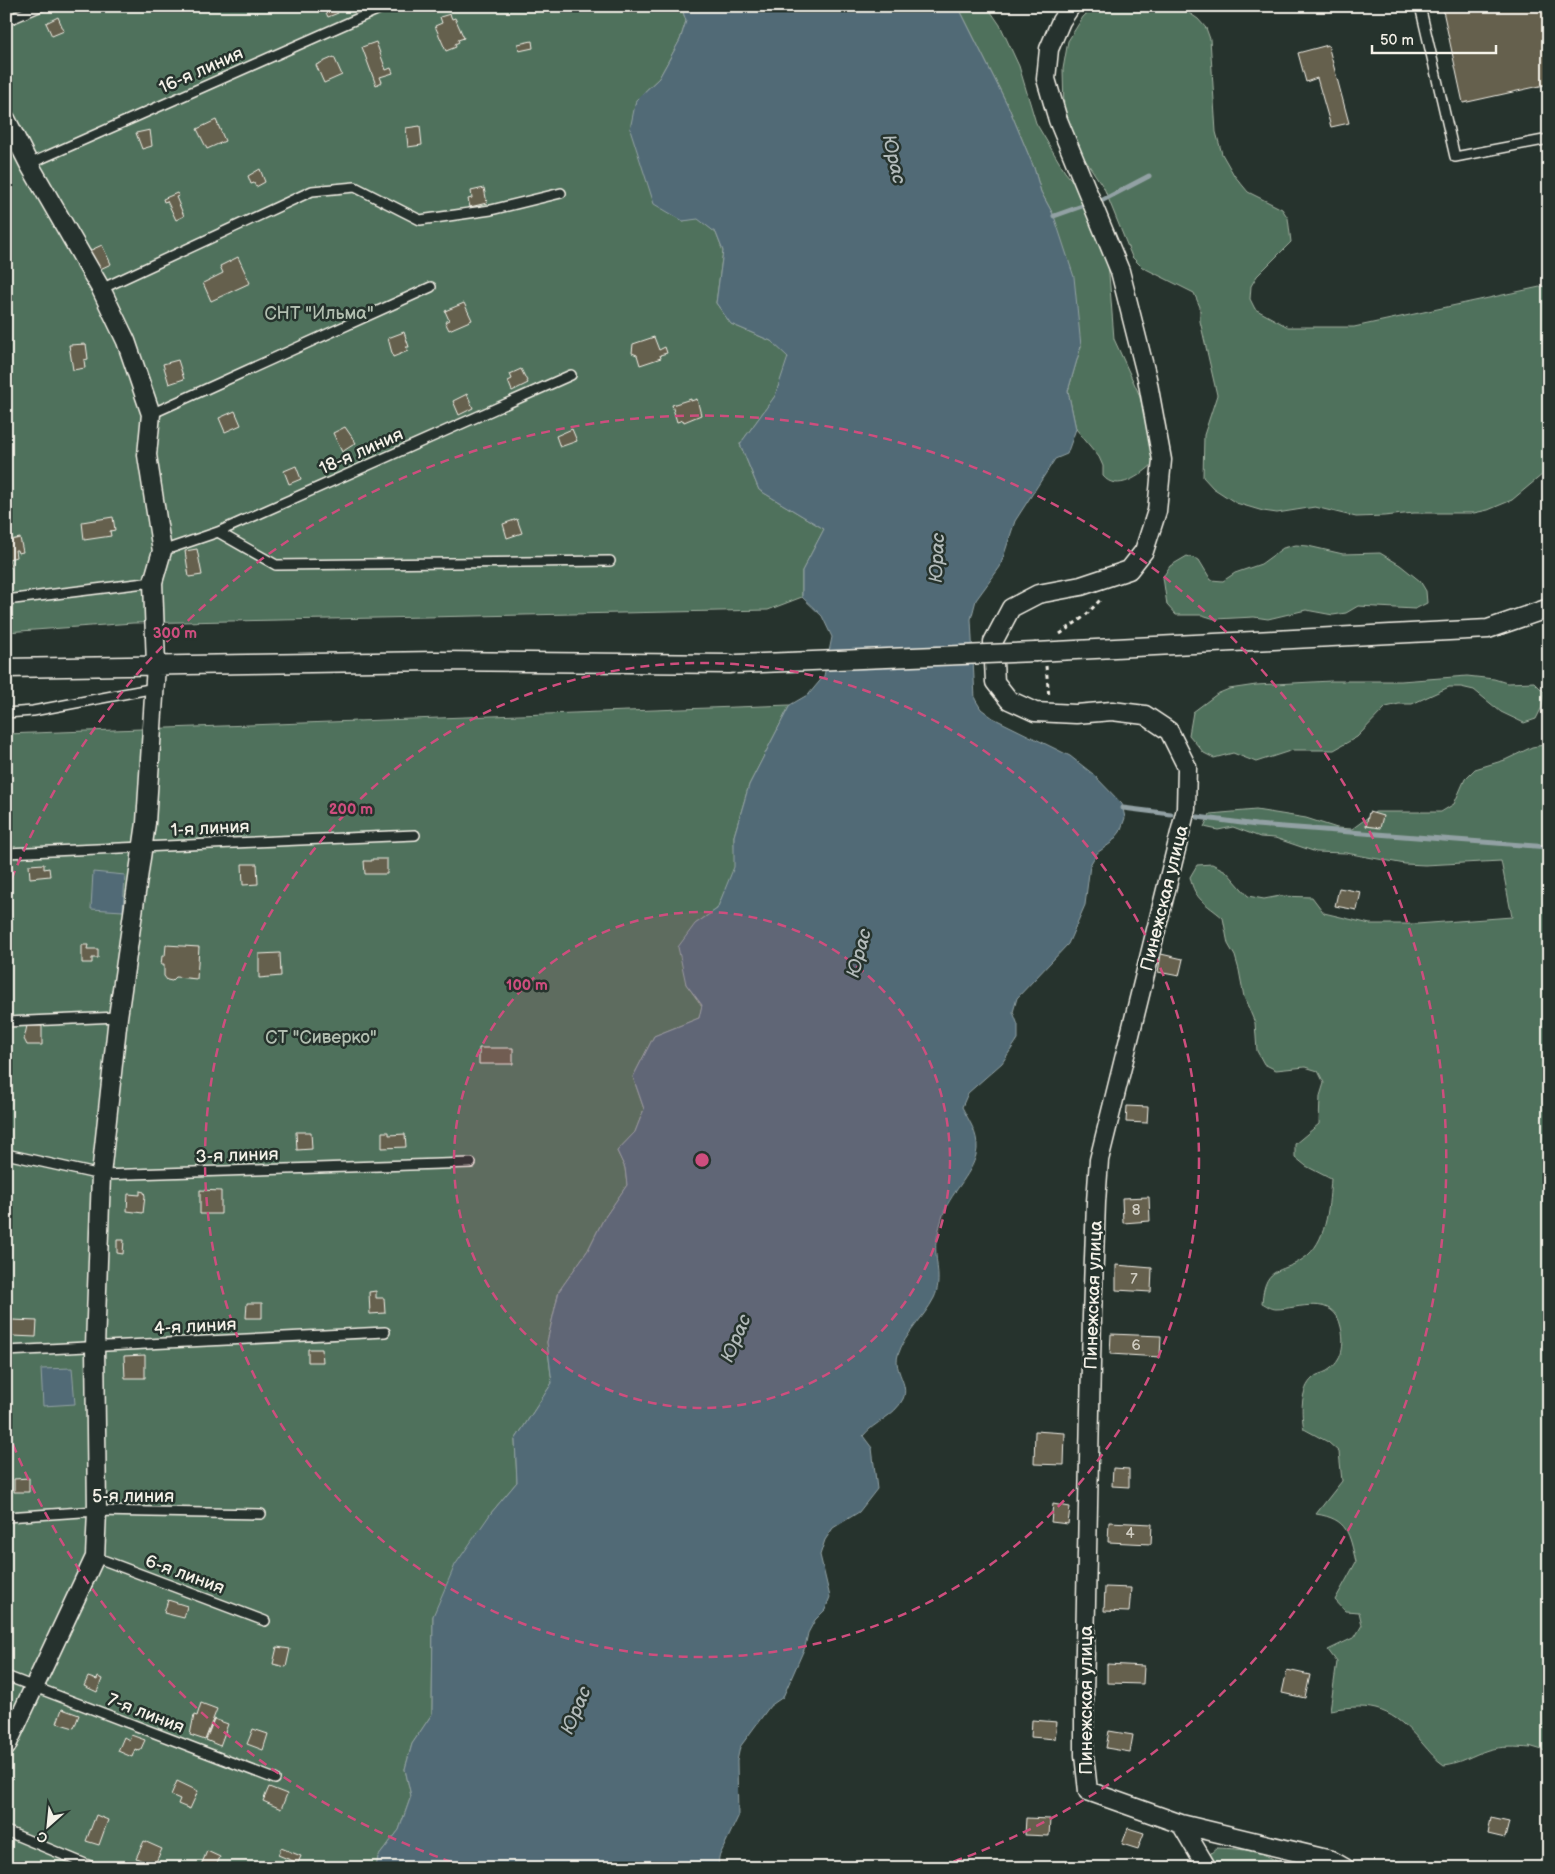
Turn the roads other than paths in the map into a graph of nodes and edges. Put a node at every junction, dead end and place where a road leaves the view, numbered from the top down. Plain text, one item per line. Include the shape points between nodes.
1 (40, 6) edge
2 (386, 6) edge
3 (1071, 6) edge
4 (1420, 6) edge
5 (6, 22) edge
6 (6, 119) edge
7 (1549, 139) edge
8 (29, 164) junction
9 (561, 193) dead end
10 (431, 287) dead end
11 (101, 289) junction
12 (571, 375) dead end
13 (151, 414) junction
14 (218, 532) junction
15 (162, 551) junction
16 (610, 561) dead end
17 (153, 582) junction
18 (6, 600) edge
19 (1549, 608) edge
20 (156, 665) junction
21 (6, 668) edge
22 (155, 688) junction
23 (6, 713) edge
24 (415, 835) dead end
25 (142, 848) junction
26 (6, 853) edge
27 (118, 1017) junction
28 (6, 1022) edge
29 (6, 1154) edge
30 (471, 1163) dead end
31 (101, 1175) junction
32 (385, 1332) dead end
33 (95, 1347) junction
34 (6, 1350) edge
35 (97, 1511) junction
36 (261, 1514) dead end
37 (6, 1517) edge
38 (94, 1557) junction
39 (265, 1621) dead end
40 (6, 1676) edge
41 (34, 1687) junction
42 (6, 1748) edge
43 (275, 1779) dead end
44 (1181, 1824) junction
45 (6, 1831) edge
46 (95, 1868) edge
47 (1207, 1868) edge
48 (1345, 1868) edge

1 - 5 lane
2 - 8 lane, 16-я линия
3 - 44 street, Пинежская улица via 1050,49 1046,79 1058,120 1120,271 1147,378 1162,460 1160,486 1157,511 1144,551 1128,570 1081,586 1038,594 1011,608 993,642 995,682 1009,700 1035,712 1076,714 1112,711 1145,715 1169,731 1187,767 1186,809 1099,1160 1092,1307 1084,1696 1088,1791
4 - 7 lane via 1455,158
6 - 8 street
8 - 11 street
9 - 11 lane via 491,210 420,220 355,187 312,191
10 - 13 lane
11 - 13 street via 126,341
12 - 14 lane, 18-я линия
13 - 15 street via 147,455
14 - 15 lane, 18-я линия
14 - 16 lane via 276,565
15 - 17 street
17 - 18 lane
17 - 20 street
19 - 20 street, bridge via 1488,629 1041,657 733,664 436,661
20 - 21 street
20 - 22 street
22 - 23 lane
22 - 25 street
24 - 25 lane, 1-я линия
25 - 26 lane, 1-я линия
25 - 27 street
27 - 28 lane
27 - 31 street
29 - 31 lane, 3-я линия
30 - 31 lane, 3-я линия
31 - 33 street
32 - 33 lane, 4-я линия
33 - 34 lane, 4-я линия
33 - 35 street
35 - 36 lane, 5-я линия
35 - 37 lane, 5-я линия
35 - 38 street
38 - 39 lane, 6-я линия
38 - 41 street
40 - 41 lane, 7-я линия
41 - 42 street
41 - 43 lane, 7-я линия
44 - 47 street
44 - 48 street via 1331,1860
45 - 46 lane

